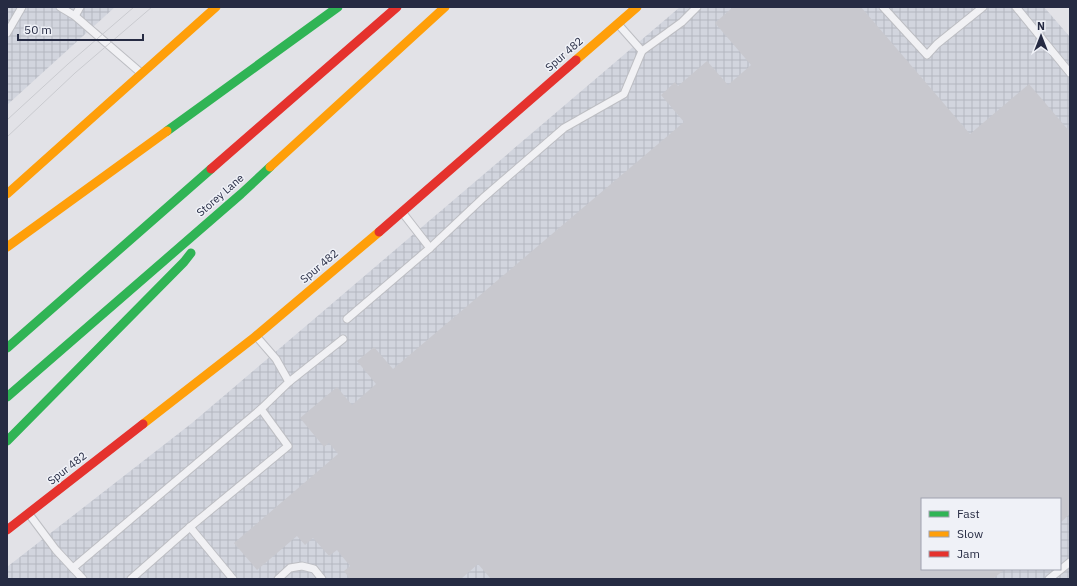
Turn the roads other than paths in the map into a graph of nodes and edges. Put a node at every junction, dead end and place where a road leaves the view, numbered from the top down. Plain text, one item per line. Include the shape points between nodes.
1 (22, 7) edge
2 (60, 7) edge
3 (80, 7) edge
4 (216, 7) edge
5 (338, 7) edge
6 (396, 7) edge
7 (445, 7) edge
8 (637, 7) edge
9 (698, 7) edge
10 (883, 7) edge
11 (983, 7) edge
12 (1016, 7) edge
13 (75, 16) junction
14 (617, 24) junction
15 (7, 33) edge
16 (642, 51) junction
17 (141, 73) junction
18 (1070, 73) edge
19 (7, 194) edge
20 (240, 194) junction
21 (402, 212) junction
22 (7, 247) edge
23 (430, 248) junction
24 (347, 319) dead end
25 (256, 336) junction
26 (343, 339) dead end
27 (7, 348) edge
28 (289, 382) junction
29 (7, 396) edge
30 (261, 409) junction
31 (7, 441) edge
32 (29, 513) junction
33 (190, 527) junction
34 (7, 530) edge
35 (1070, 562) edge
36 (72, 568) junction
37 (1061, 569) edge
38 (1060, 570) edge
39 (83, 579) edge
40 (131, 579) edge
41 (233, 579) edge
42 (278, 579) edge
43 (322, 579) edge
44 (1049, 579) edge

1 - 15 lane
2 - 13 lane
3 - 13 lane
4 - 17 main road
5 - 22 main road
6 - 27 main road
7 - 20 main road, Storey Lane
8 - 14 main road, Spur 482
9 - 16 lane
10 - 11 lane via 927,55
12 - 18 lane
13 - 17 lane
14 - 16 lane
14 - 21 main road, Spur 482
16 - 23 lane via 624,94 564,128
17 - 19 main road
20 - 29 main road, Storey Lane
20 - 31 main road via 184,262
21 - 23 lane
21 - 25 main road, Spur 482
23 - 24 lane
25 - 28 lane via 276,359
25 - 32 main road, Spur 482
26 - 28 lane
28 - 30 lane
30 - 33 lane via 288,446
30 - 36 lane
32 - 34 main road, Spur 482
32 - 36 lane
33 - 40 lane
33 - 41 lane
35 - 37 lane
36 - 39 lane
38 - 44 lane
42 - 43 lane via 290,568 302,566 314,569

